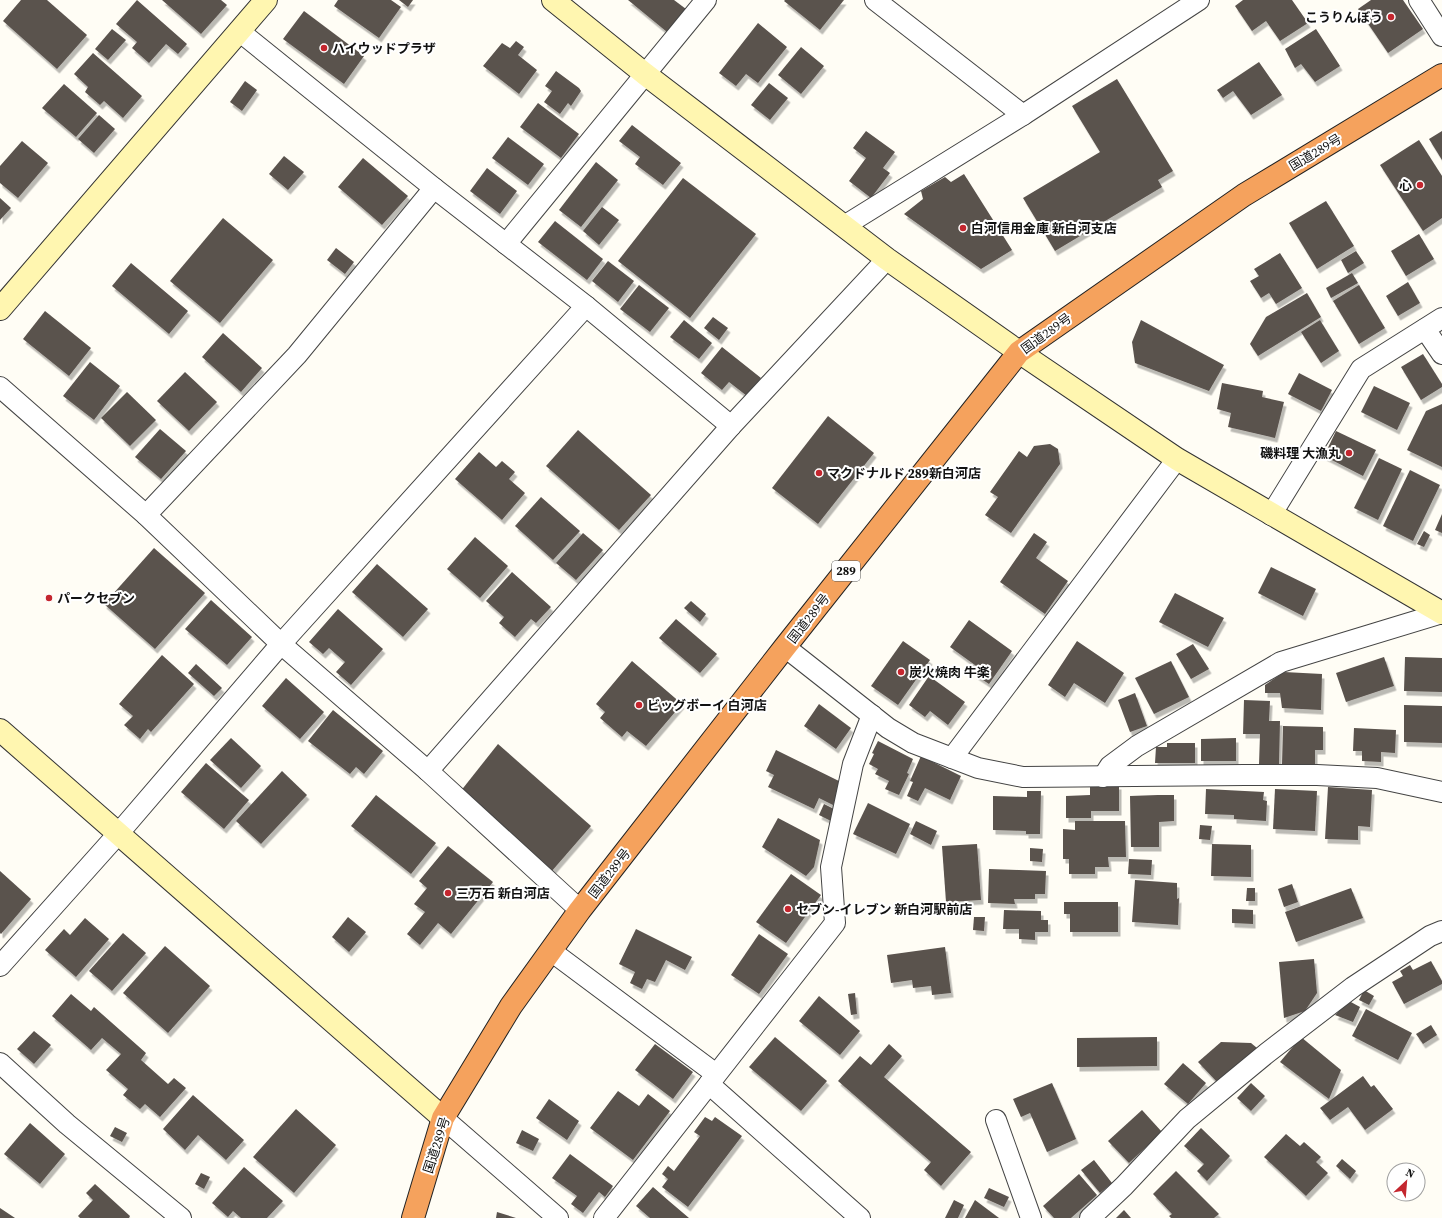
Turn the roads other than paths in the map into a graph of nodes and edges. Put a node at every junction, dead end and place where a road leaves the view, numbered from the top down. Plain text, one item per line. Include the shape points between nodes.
1 (266, 0) edge
2 (553, 0) edge
3 (706, 0) edge
4 (875, 0) edge
5 (1199, 0) edge
6 (1418, 0) edge
7 (239, 31) junction
8 (1442, 36) edge
9 (645, 74) junction
10 (1442, 75) edge
11 (1023, 115) junction
12 (434, 188) junction
13 (844, 226) junction
14 (506, 244) junction
15 (887, 259) junction
16 (586, 306) junction
17 (0, 309) edge
18 (1442, 318) edge
19 (1425, 329) junction
20 (1019, 352) junction
21 (1442, 354) edge
22 (0, 387) edge
23 (730, 426) junction
24 (1177, 459) junction
25 (1271, 514) junction
26 (146, 515) junction
27 (1442, 613) edge
28 (281, 644) junction
29 (785, 647) junction
30 (872, 715) junction
31 (0, 730) edge
32 (952, 758) junction
33 (428, 771) junction
34 (1103, 777) junction
35 (1442, 792) edge
36 (118, 834) junction
37 (580, 910) junction
38 (1442, 931) edge
39 (551, 951) junction
40 (0, 966) edge
41 (0, 1064) edge
42 (713, 1079) junction
43 (443, 1118) junction
44 (996, 1120) dead end
45 (181, 1218) edge
46 (413, 1218) edge
47 (558, 1218) edge
48 (604, 1218) edge
49 (860, 1218) edge
50 (1031, 1218) edge
51 (1090, 1218) edge

1 - 7 street
2 - 9 street
3 - 9 street
4 - 11 street
5 - 11 street
6 - 8 street
7 - 12 street
7 - 17 street
9 - 13 street
9 - 14 street
10 - 20 highway, 国道289号 / 289 via 1244,195
11 - 13 street
12 - 14 street
12 - 26 street via 297,355
13 - 15 street
14 - 16 street
15 - 20 street
15 - 23 street
16 - 23 street
16 - 28 street
18 - 19 street
19 - 21 street
19 - 25 street via 1362,369
20 - 24 street
20 - 29 highway, 国道289号 / 289
22 - 26 street
23 - 33 street
24 - 25 street
24 - 32 street
25 - 27 street
26 - 28 street
27 - 34 street via 1281,662 1138,746 1110,766
28 - 33 street
28 - 36 street
29 - 30 street
29 - 37 highway, 国道289号 / 289
30 - 32 street via 913,743
30 - 42 street via 853,764 831,867 835,922
31 - 36 street
32 - 34 street via 978,768 1024,777
33 - 37 street
34 - 35 street via 1339,776 1377,778
36 - 40 street
36 - 43 street
37 - 39 highway, 国道289号 / 289
38 - 51 street via 1430,936 1353,987 1187,1119
39 - 42 street
39 - 43 highway, 国道289号 / 289 via 512,1006
41 - 45 street via 67,1124
42 - 48 street
42 - 49 street
43 - 46 highway, 国道289号 / 289
43 - 47 street
44 - 50 street

